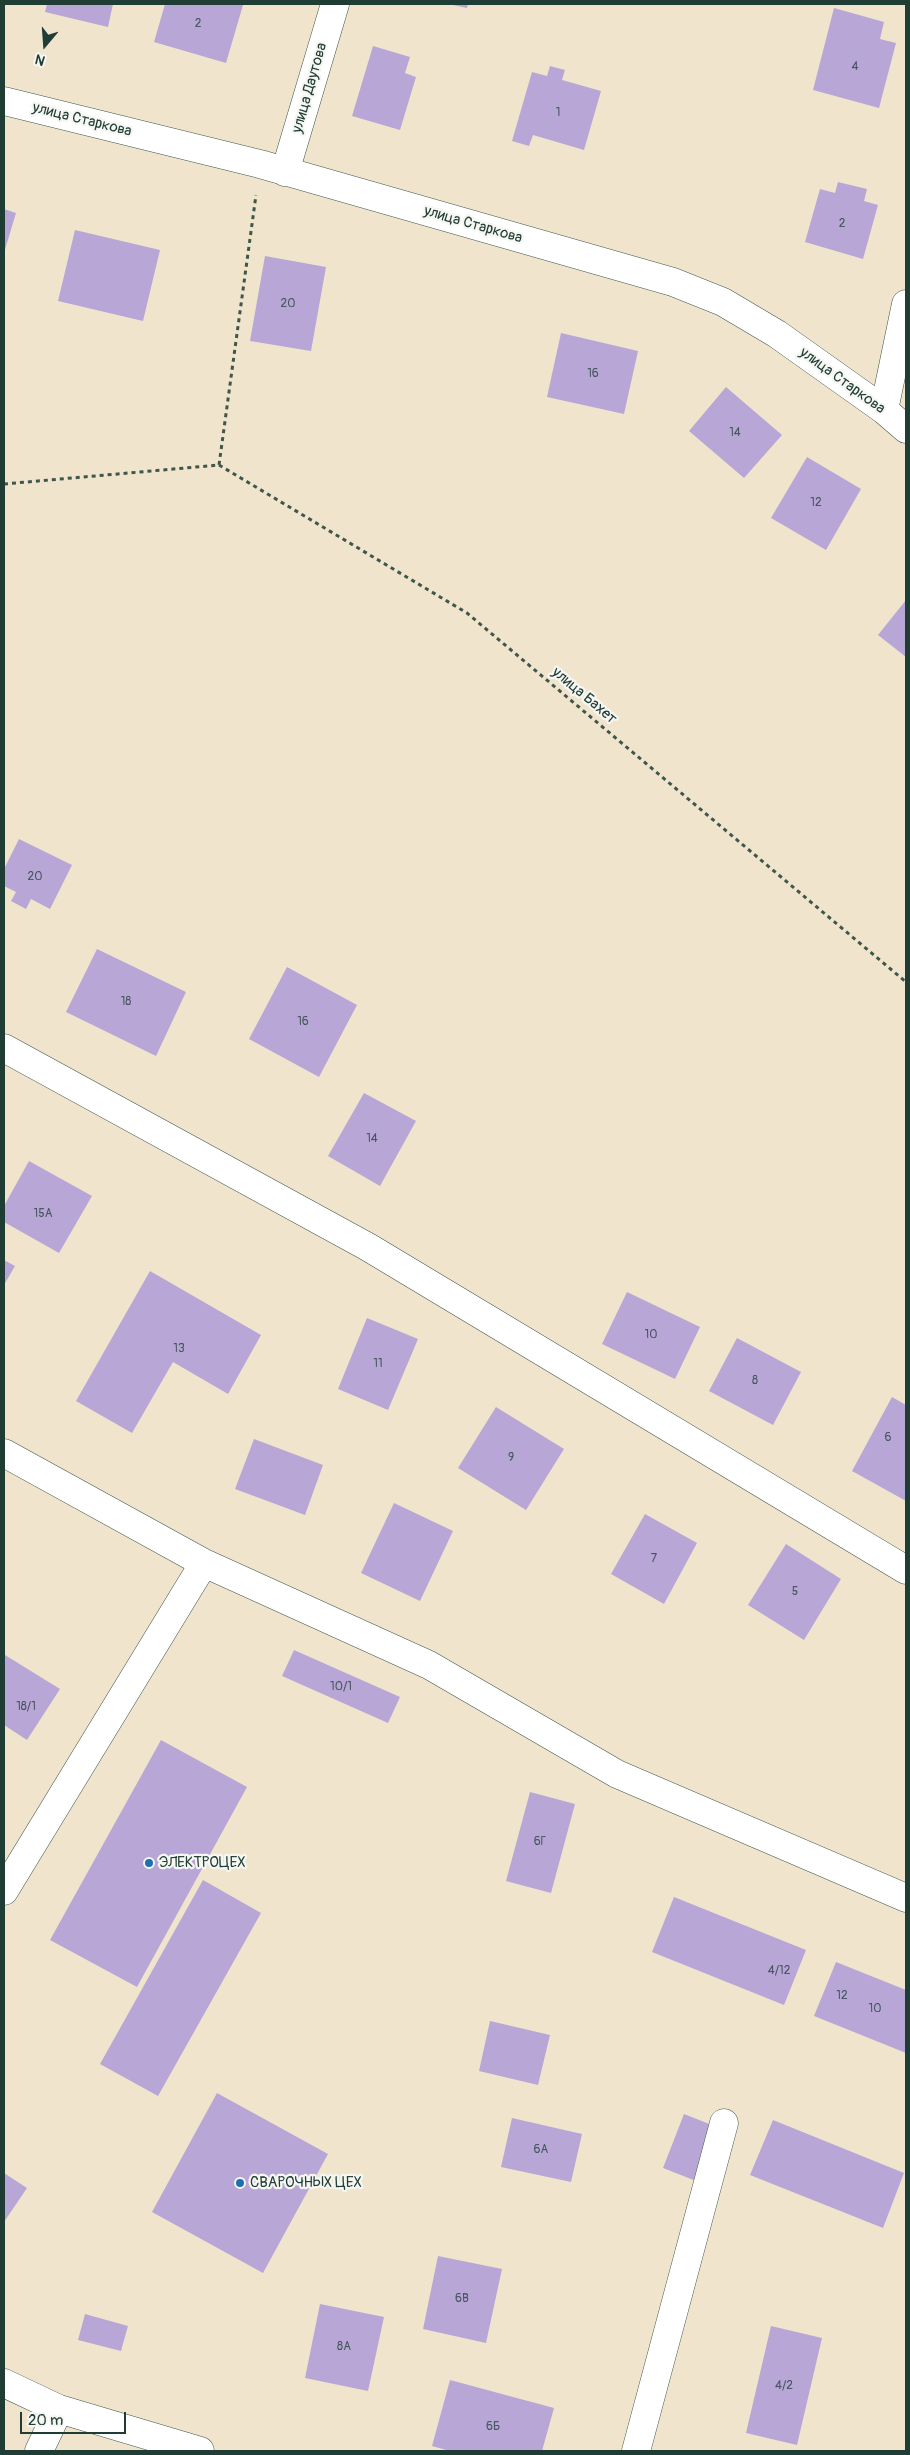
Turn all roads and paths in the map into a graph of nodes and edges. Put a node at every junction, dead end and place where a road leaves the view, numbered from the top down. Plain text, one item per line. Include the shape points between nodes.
1 (335, 4) edge
2 (4, 101) edge
3 (272, 168) junction
4 (906, 304) edge
5 (884, 410) junction
6 (906, 429) edge
7 (219, 465) junction
8 (4, 484) edge
9 (906, 982) edge
10 (4, 1048) edge
11 (4, 1453) edge
12 (204, 1563) junction
13 (906, 1570) edge
14 (4, 1891) edge
15 (906, 1898) edge
16 (724, 2124) dead end
17 (4, 2383) edge
18 (59, 2409) junction
19 (39, 2451) edge
20 (200, 2451) edge
21 (636, 2451) edge

1 - 3 street, улица Даутова
2 - 3 street, улица Старкова
3 - 5 street, улица Старкова via 673,282 723,302 777,334
3 - 7 path
4 - 5 street
5 - 6 street, улица Старкова
7 - 8 path
7 - 9 path, улица Бахет via 467,613
10 - 13 street via 368,1247
11 - 12 street
12 - 14 street
12 - 15 street via 429,1665 618,1774
16 - 21 street
17 - 18 street
18 - 19 street
18 - 20 street

